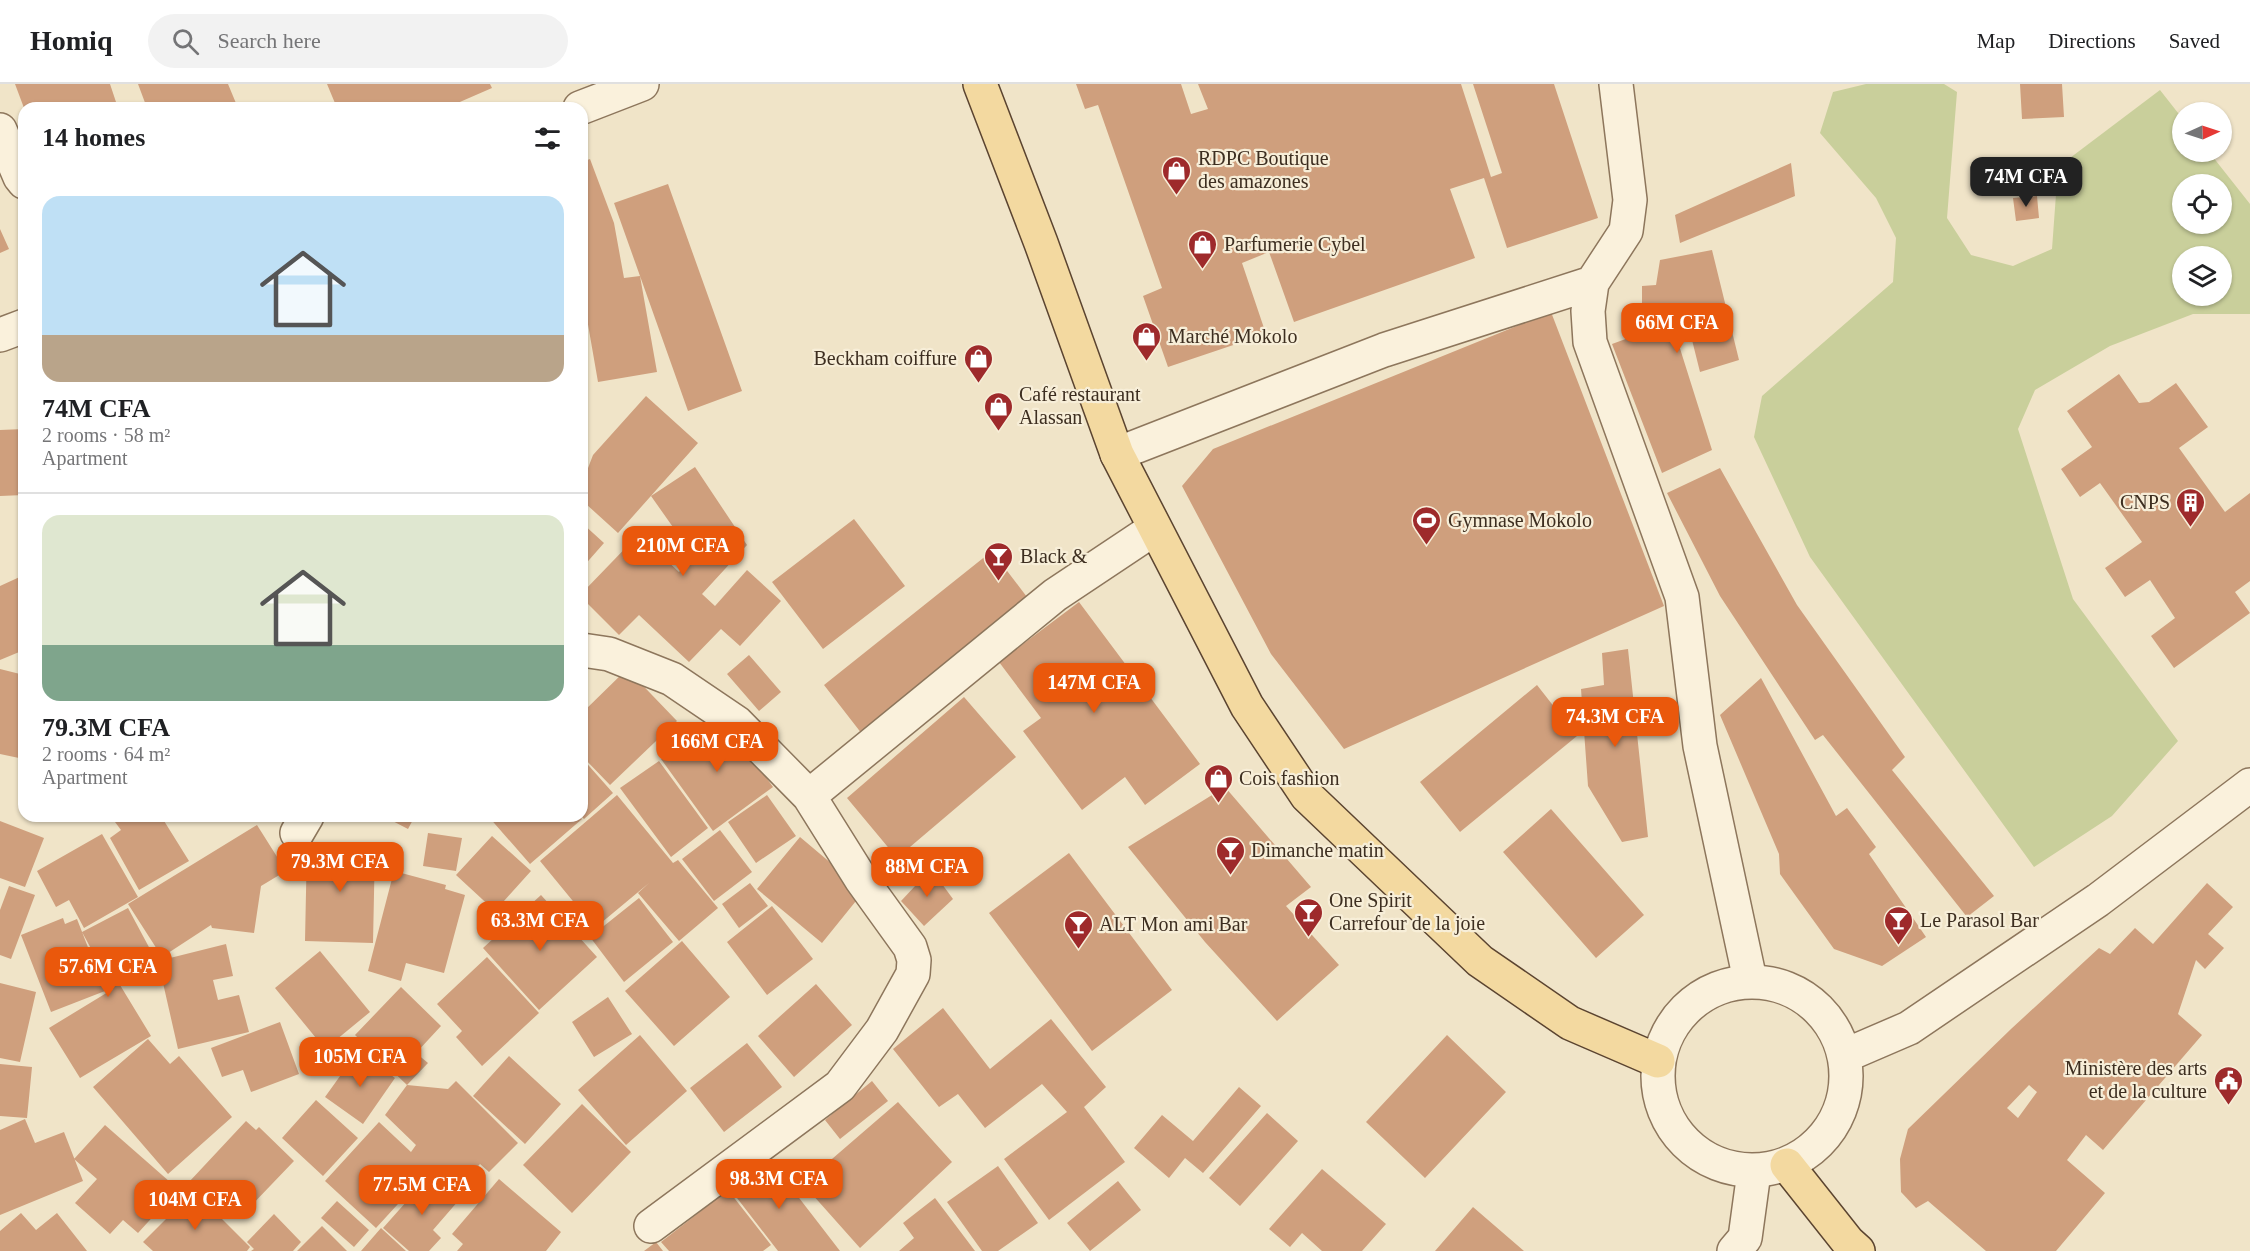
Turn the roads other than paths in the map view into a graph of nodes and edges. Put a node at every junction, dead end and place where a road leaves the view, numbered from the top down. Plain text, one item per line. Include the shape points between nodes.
1 (642, 84) edge
2 (980, 84) edge
3 (1616, 84) edge
4 (588, 105) edge
5 (0, 130) edge
6 (18, 172) edge
7 (1592, 283) junction
8 (18, 328) edge
9 (0, 335) edge
10 (1117, 454) junction
11 (1154, 529) junction
12 (588, 651) edge
13 (2250, 785) edge
14 (808, 796) junction
15 (1750, 980) junction
16 (1845, 1056) junction
17 (1658, 1061) junction
18 (1787, 1165) junction
19 (1754, 1172) junction
20 (651, 1226) dead end
21 (1734, 1251) edge
22 (1858, 1251) edge

1 - 4 street
2 - 10 main road
3 - 7 street via 1630,200 1626,231
5 - 6 street
7 - 10 street via 1384,350
7 - 15 street via 1588,311 1590,342 1682,597 1700,746
8 - 9 street
10 - 11 main road
11 - 14 street via 1055,595
11 - 17 main road via 1247,706 1307,796 1480,961 1570,1023
12 - 14 street via 609,654 672,679 737,723
13 - 16 street via 2098,900 1909,1028
14 - 20 street via 910,947 913,974 882,1030 840,1086
15 - 16 street via 1776,983 1821,1010 1836,1031
15 - 17 street via 1718,986 1689,1004 1669,1029
16 - 18 street via 1845,1089 1835,1121 1815,1147
17 - 19 street via 1659,1094 1666,1115 1692,1150 1722,1166
18 - 19 street
18 - 22 main road
19 - 21 street via 1745,1238

